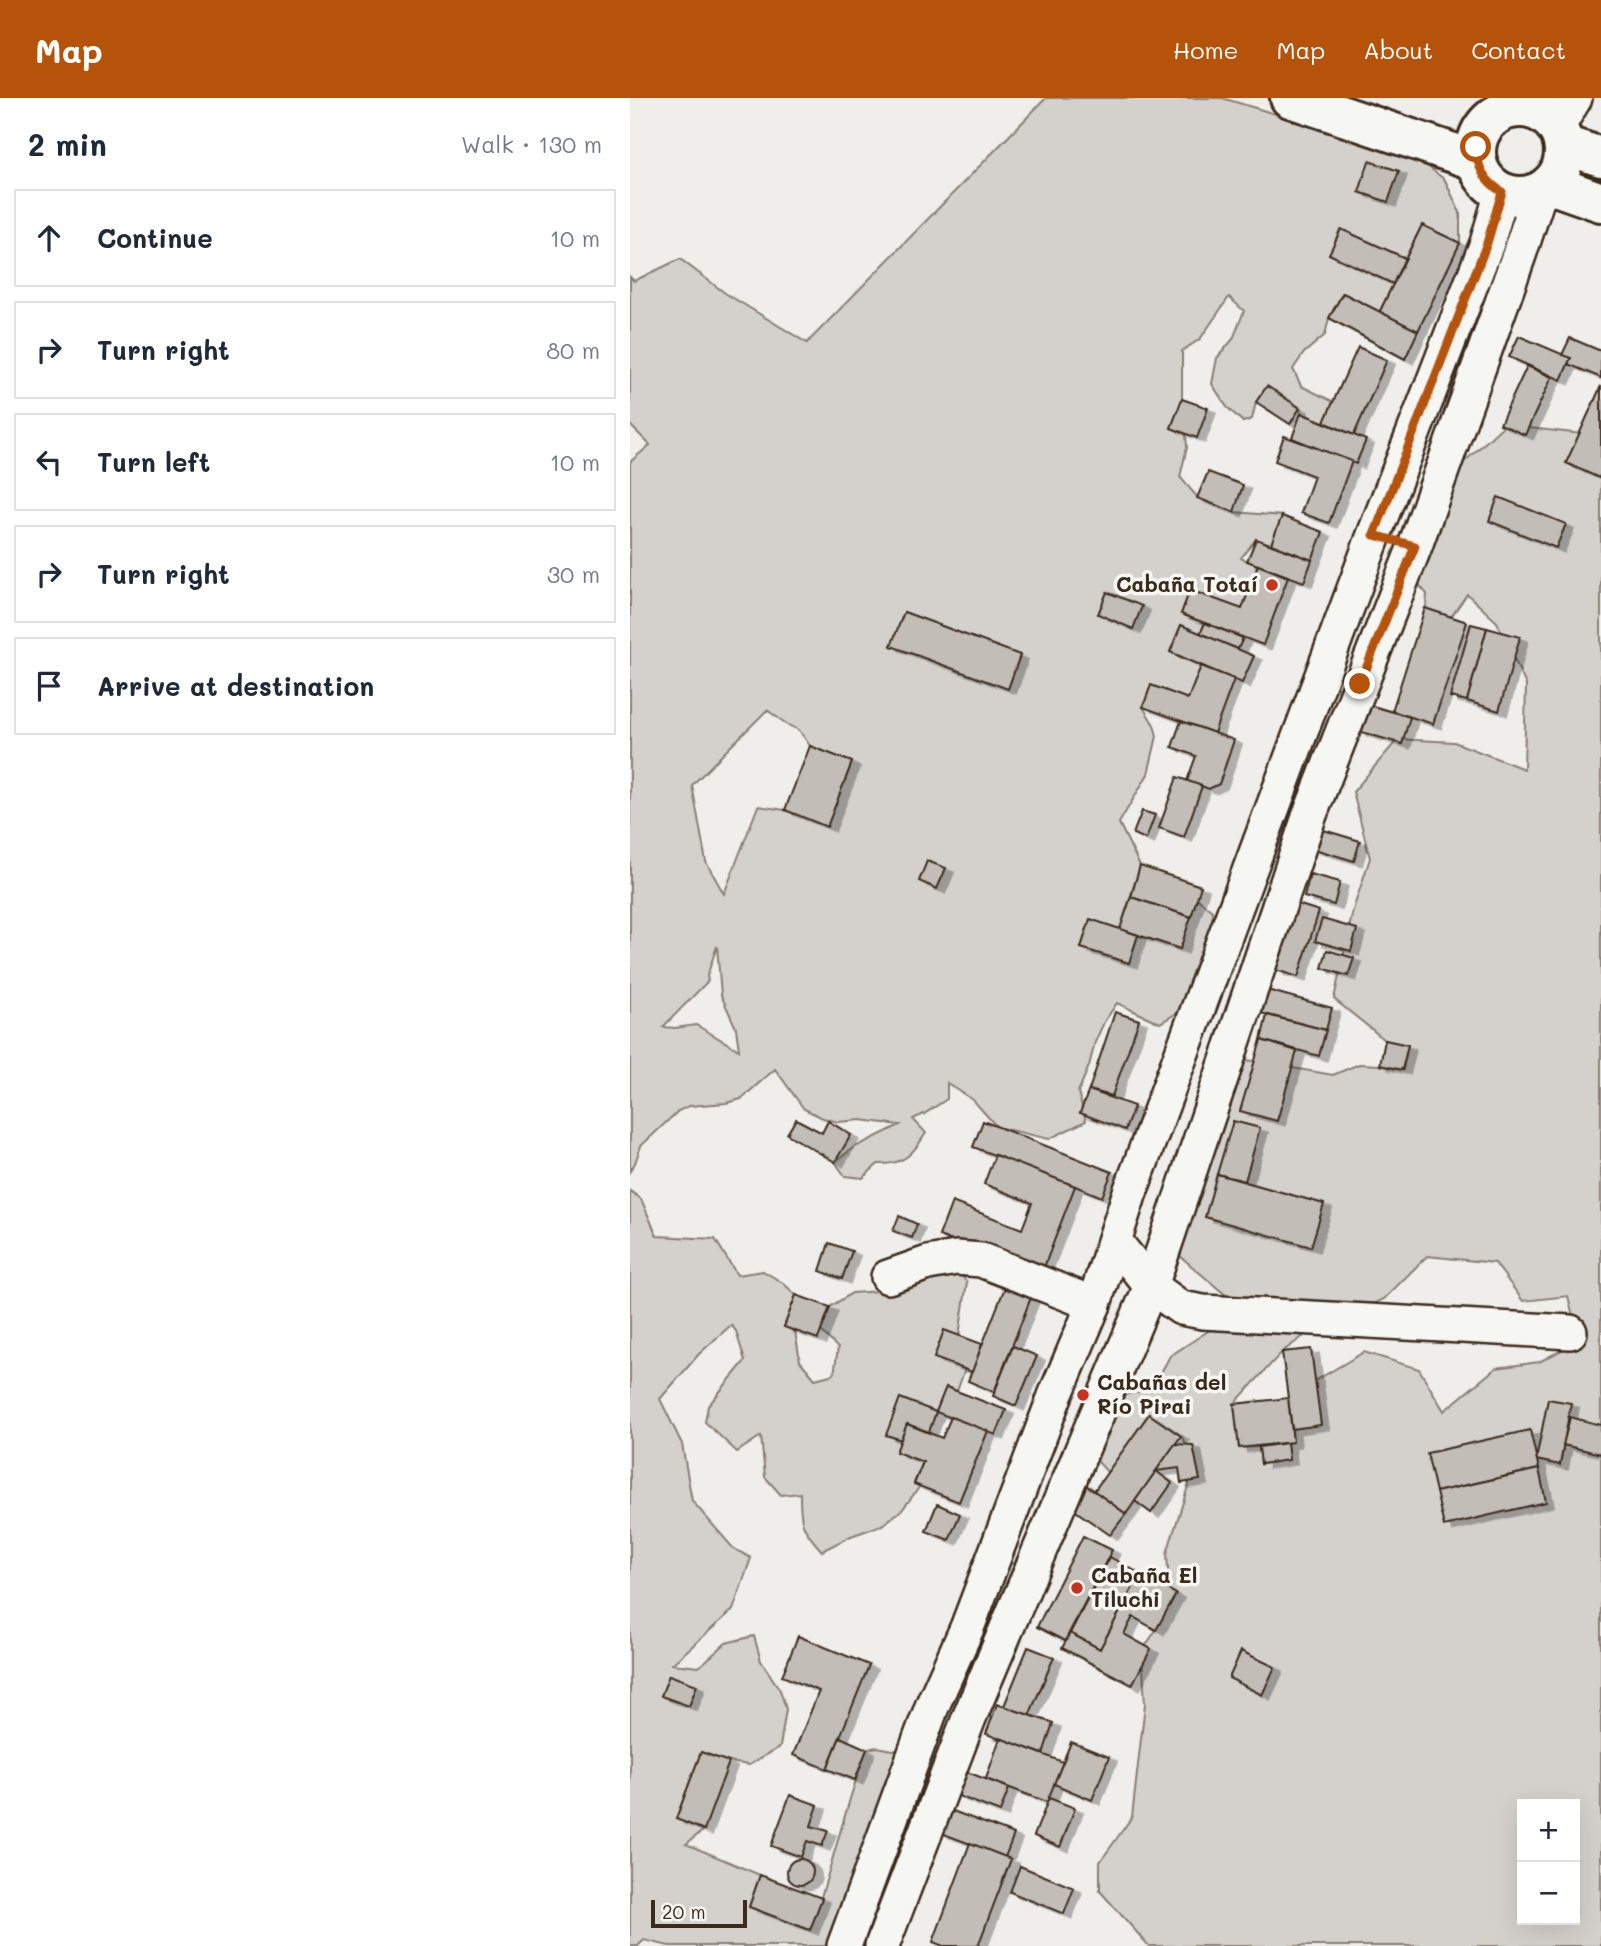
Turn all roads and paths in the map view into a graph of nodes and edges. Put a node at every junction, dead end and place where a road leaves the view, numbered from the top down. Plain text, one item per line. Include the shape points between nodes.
1 (1290, 98) edge
2 (1491, 104) edge
3 (1565, 124) edge
4 (1601, 157) edge
5 (1476, 160) junction
6 (1545, 188) junction
7 (1502, 192) junction
8 (1601, 202) edge
9 (1374, 535) junction
10 (1415, 546) junction
11 (1274, 806) junction
12 (1309, 817) junction
13 (1185, 1045) junction
14 (1234, 1045) junction
15 (1138, 1171) junction
16 (1185, 1186) junction
17 (1115, 1242) junction
18 (888, 1277) dead end
19 (1151, 1286) junction
20 (1094, 1304) junction
21 (1570, 1332) dead end
22 (1075, 1348) junction
23 (1117, 1365) junction
24 (914, 1757) junction
25 (948, 1771) junction
26 (844, 1946) edge
27 (882, 1946) edge

1 - 5 main road
2 - 3 main road via 1538,112
2 - 5 main road via 1496,115 1479,135
3 - 4 main road
3 - 6 main road via 1563,165
5 - 7 main road via 1489,184
6 - 7 main road via 1528,195
6 - 8 main road
6 - 10 lane
7 - 9 lane via 1487,243
9 - 10 lane
9 - 11 lane
10 - 12 lane
11 - 12 lane
11 - 13 lane
12 - 14 lane
13 - 14 lane
13 - 15 lane
14 - 16 lane
15 - 16 lane
15 - 17 lane
16 - 19 lane
17 - 19 lane
17 - 20 lane
18 - 20 lane via 928,1263 981,1259
19 - 21 lane via 1181,1308 1203,1312
19 - 23 lane
20 - 22 lane
22 - 23 lane
22 - 24 lane
23 - 25 lane
24 - 25 lane
24 - 26 lane
25 - 27 lane

